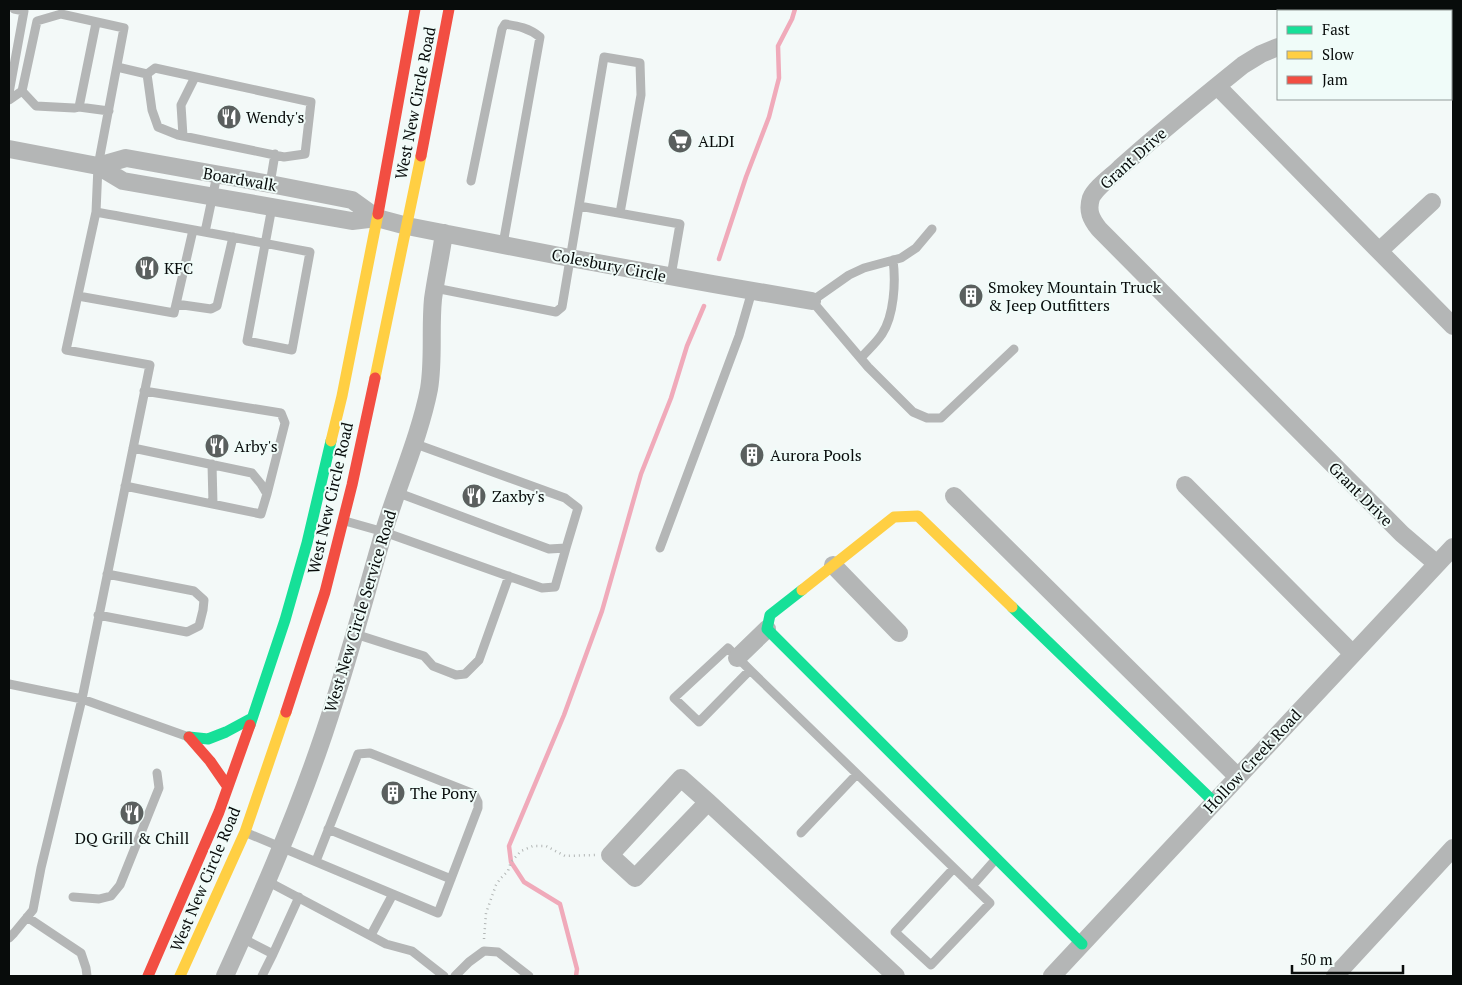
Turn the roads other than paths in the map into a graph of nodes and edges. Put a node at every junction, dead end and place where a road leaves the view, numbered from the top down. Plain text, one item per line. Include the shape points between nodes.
1 (14, 9) edge
2 (415, 9) edge
3 (449, 9) edge
4 (96, 23) junction
5 (1277, 47) edge
6 (117, 67) junction
7 (147, 74) junction
8 (195, 77) junction
9 (1217, 86) junction
10 (22, 91) junction
11 (9, 93) edge
12 (9, 100) edge
13 (80, 107) junction
14 (109, 111) junction
15 (183, 136) junction
16 (9, 149) edge
17 (275, 154) junction
18 (98, 166) junction
19 (217, 175) junction
20 (471, 181) dead end
21 (270, 184) junction
22 (212, 196) junction
23 (1432, 202) dead end
24 (579, 206) junction
25 (272, 207) junction
26 (96, 212) junction
27 (620, 213) junction
28 (377, 218) junction
29 (407, 226) junction
30 (932, 229) dead end
31 (193, 230) junction
32 (205, 232) junction
33 (444, 233) junction
34 (233, 237) junction
35 (265, 243) junction
36 (504, 244) junction
37 (1379, 251) junction
38 (570, 258) junction
39 (893, 260) junction
40 (671, 276) junction
41 (435, 288) junction
42 (752, 291) junction
43 (78, 296) junction
44 (812, 301) junction
45 (176, 304) junction
46 (1453, 326) edge
47 (1014, 349) dead end
48 (861, 358) junction
49 (144, 391) junction
50 (413, 443) junction
51 (133, 448) junction
52 (212, 464) junction
53 (1185, 485) dead end
54 (125, 486) junction
55 (396, 492) junction
56 (267, 494) junction
57 (954, 496) dead end
58 (213, 504) junction
59 (342, 520) junction
60 (384, 532) junction
61 (566, 548) junction
62 (660, 548) dead end
63 (1447, 558) edge
64 (833, 565) junction
65 (107, 574) junction
66 (509, 576) junction
67 (98, 616) junction
68 (767, 629) junction
69 (899, 633) dead end
70 (355, 634) junction
71 (1353, 654) junction
72 (737, 658) junction
73 (750, 670) junction
74 (9, 684) edge
75 (82, 699) junction
76 (252, 718) junction
77 (189, 737) junction
78 (157, 773) dead end
79 (857, 774) junction
80 (1238, 777) junction
81 (228, 787) junction
82 (708, 802) junction
83 (1214, 802) junction
84 (328, 829) junction
85 (245, 832) junction
86 (801, 833) dead end
87 (281, 847) junction
88 (1453, 848) edge
89 (996, 858) junction
90 (316, 861) junction
91 (954, 868) junction
92 (451, 879) junction
93 (267, 880) junction
94 (972, 886) junction
95 (393, 894) junction
96 (72, 897) dead end
97 (299, 897) junction
98 (27, 917) junction
99 (370, 935) junction
100 (9, 938) edge
101 (242, 938) junction
102 (1082, 944) junction
103 (273, 954) junction
104 (885, 973) edge
105 (87, 976) edge
106 (148, 976) edge
107 (180, 976) edge
108 (225, 976) edge
109 (262, 976) edge
110 (444, 976) edge
111 (455, 976) edge
112 (529, 976) edge
113 (1052, 976) edge
114 (1335, 976) edge

1 - 11 lane via 24,11
2 - 28 main road, West New Circle Road
3 - 29 main road, West New Circle Road
4 - 6 lane via 124,28
4 - 10 lane via 61,14 37,21
4 - 13 lane
5 - 9 street, Grant Drive via 1243,65
6 - 7 lane
6 - 14 lane
7 - 8 lane via 155,68
7 - 15 lane via 152,110 158,126
8 - 15 lane via 181,105
8 - 17 lane via 312,102 305,154 284,157
9 - 37 street
9 - 63 street, Grant Drive via 1102,185 1092,196 1091,218 1098,230 1402,534
10 - 12 lane
10 - 13 lane via 36,106
13 - 14 lane
14 - 18 lane
15 - 17 lane
16 - 18 street, Boardwalk
17 - 21 lane
18 - 19 street, Boardwalk via 126,158
18 - 22 street, Boardwalk via 123,181
18 - 26 lane
19 - 21 street, Boardwalk
19 - 22 lane
20 - 36 lane via 502,29 505,24 524,27 540,37
21 - 28 street, Boardwalk via 352,200
22 - 25 street, Boardwalk
22 - 32 lane
23 - 37 street
24 - 27 lane
24 - 27 lane via 604,57 640,64 641,95
24 - 38 lane
25 - 28 street, Boardwalk via 352,222
25 - 35 lane
26 - 31 lane
26 - 43 lane
27 - 40 lane via 680,224
28 - 29 street, Boardwalk
28 - 76 main road, West New Circle Road via 319,498
29 - 33 street, Colesbury Circle
29 - 59 main road, West New Circle Road
30 - 39 lane via 916,248
31 - 32 lane
31 - 45 lane
32 - 34 lane
33 - 36 street, Colesbury Circle
33 - 41 street, West New Circle Service Road
34 - 35 lane
34 - 45 lane via 217,306 211,309
35 - 35 lane via 247,341 292,350 310,252
36 - 38 street, Colesbury Circle
37 - 46 street
38 - 40 street, Colesbury Circle
38 - 41 lane via 562,307 556,312
39 - 44 lane via 849,275
39 - 48 lane via 892,307 882,333
40 - 42 street, Colesbury Circle
41 - 50 street, West New Circle Service Road via 429,388
42 - 44 street, Colesbury Circle
42 - 62 lane via 739,336
43 - 45 lane via 174,313
43 - 49 lane via 66,350 150,365
44 - 48 lane
47 - 48 lane via 941,418 926,418 913,412
49 - 51 lane
49 - 56 lane via 281,413 285,424
50 - 55 street, West New Circle Service Road
50 - 61 lane via 565,498 578,508
51 - 52 lane
51 - 54 lane
52 - 56 lane via 252,473
52 - 58 lane
53 - 71 street
54 - 58 lane
54 - 65 lane
55 - 60 street, West New Circle Service Road
55 - 61 lane via 549,549
56 - 58 lane via 261,514
57 - 80 street
59 - 60 lane
59 - 85 main road, West New Circle Road via 312,637
60 - 66 lane
60 - 70 street, West New Circle Service Road
61 - 66 lane via 555,586 542,588
63 - 71 street, Hollow Creek Road
64 - 68 main road via 770,615
64 - 69 street
64 - 83 main road via 894,517 918,516
65 - 67 lane
65 - 67 lane via 194,591 204,600 203,610 199,626 187,632
66 - 70 lane via 479,660 465,674 456,675 432,666 424,656
67 - 75 lane
68 - 72 street
68 - 89 main road
70 - 87 street, West New Circle Service Road via 319,747
71 - 80 street, Hollow Creek Road
72 - 73 lane
72 - 73 lane via 728,648 674,698 699,722
73 - 79 lane
74 - 75 lane
75 - 77 lane
75 - 98 lane via 33,910
76 - 77 main road via 208,739
76 - 81 main road, West New Circle Road
77 - 81 main road via 203,750
78 - 96 lane via 159,788 120,885 111,896 99,899
79 - 86 lane
79 - 91 lane
80 - 83 street, Hollow Creek Road
81 - 106 main road, West New Circle Road
82 - 82 street via 681,778 610,855 635,878
82 - 104 street
83 - 102 street, Hollow Creek Road
84 - 90 lane
84 - 92 lane
84 - 92 lane via 358,754 370,753 474,794 478,808
85 - 87 lane
85 - 107 main road, West New Circle Road
87 - 90 lane
87 - 93 street, West New Circle Service Road
88 - 114 street
89 - 94 lane
89 - 102 main road
90 - 95 lane
91 - 94 lane
91 - 94 lane via 895,932 931,965 990,903
92 - 95 lane via 438,913
93 - 97 lane
93 - 101 street, West New Circle Service Road
95 - 99 lane
97 - 99 lane
97 - 103 lane
98 - 100 lane
98 - 105 lane via 81,953
99 - 110 lane via 386,944 412,951
101 - 103 lane
101 - 108 street, West New Circle Service Road
102 - 113 street, Hollow Creek Road
103 - 109 lane
111 - 112 lane via 484,951 498,952

